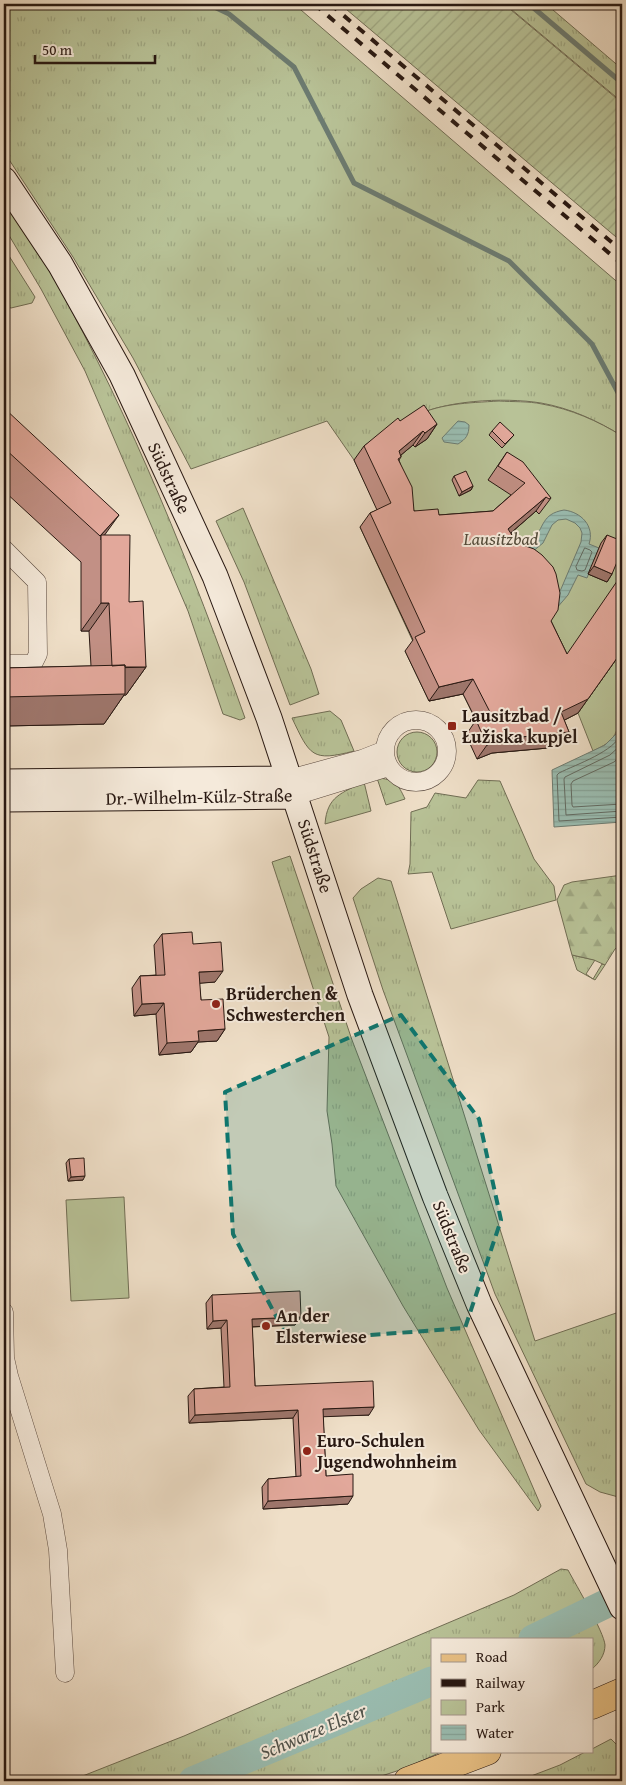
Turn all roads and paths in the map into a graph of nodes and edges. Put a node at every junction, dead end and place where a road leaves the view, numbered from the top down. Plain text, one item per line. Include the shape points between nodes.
1 (4, 180) edge
2 (4, 549) edge
3 (4, 664) edge
4 (387, 758) dead end
5 (4, 782) edge
6 (292, 788) junction
7 (4, 799) edge
8 (4, 1312) edge
9 (622, 1607) edge
10 (65, 1673) dead end
11 (622, 1692) edge
12 (594, 1704) edge
13 (484, 1752) edge
14 (408, 1781) edge

1 - 6 main road, Südstraße via 60,264 122,375 215,576
2 - 3 street via 37,582 38,654 33,664
4 - 6 street, Dr.-Wilhelm-Külz-Straße via 362,759
5 - 6 main road, Dr.-Wilhelm-Külz-Straße
6 - 7 main road, Dr.-Wilhelm-Külz-Straße
6 - 9 main road, Südstraße via 360,995 435,1196 479,1304
8 - 10 street via 5,1358 9,1376 52,1514 58,1550
11 - 12 main road
13 - 14 main road

